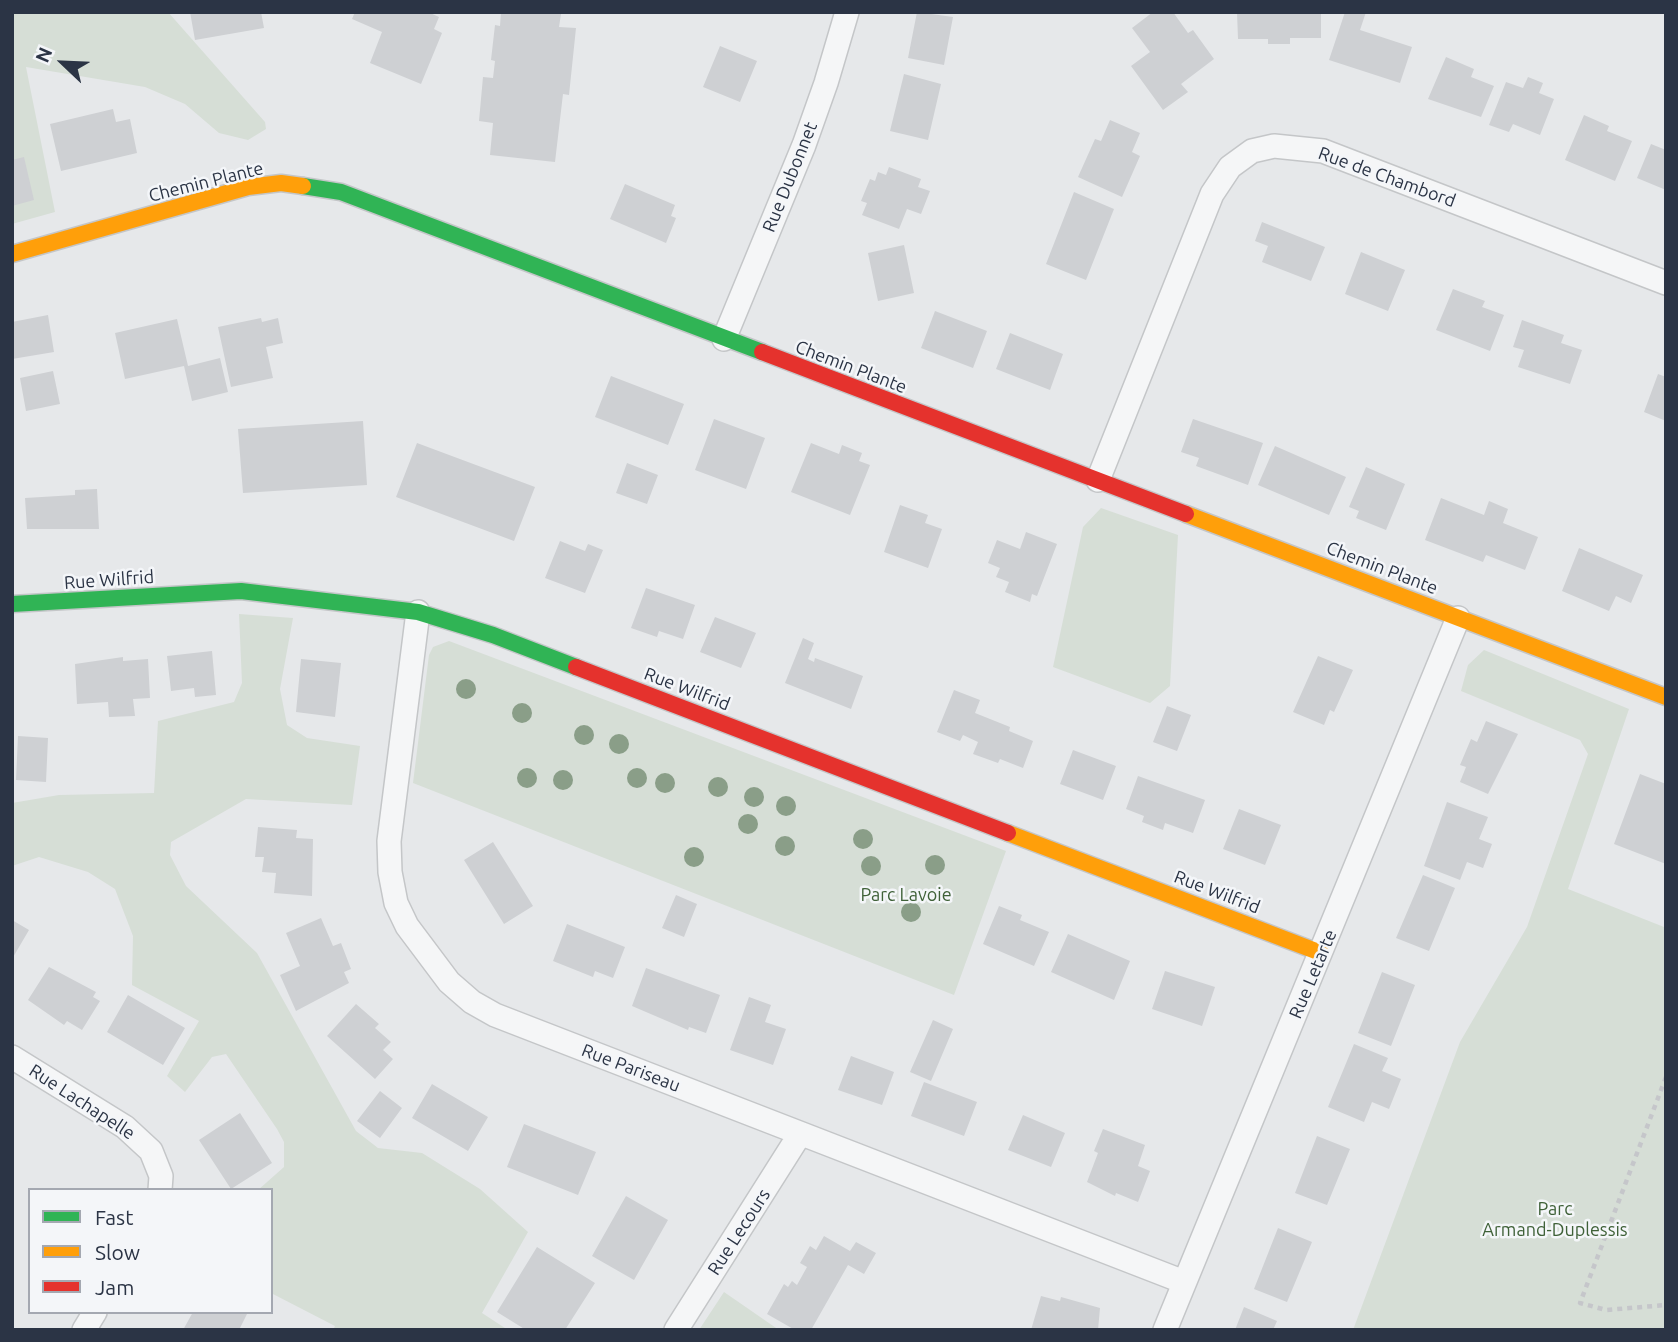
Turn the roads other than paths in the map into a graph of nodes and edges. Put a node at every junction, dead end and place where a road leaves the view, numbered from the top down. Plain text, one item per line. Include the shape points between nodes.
1 (846, 12) edge
2 (12, 254) edge
3 (1666, 283) edge
4 (723, 339) junction
5 (1098, 480) junction
6 (12, 604) edge
7 (418, 612) junction
8 (1458, 618) junction
9 (1666, 696) edge
10 (1321, 953) junction
11 (12, 1057) edge
12 (800, 1134) junction
13 (160, 1188) edge
14 (1184, 1282) junction
15 (94, 1314) edge
16 (84, 1330) edge
17 (676, 1330) edge
18 (1165, 1330) edge

1 - 4 street, Rue Dubonnet via 804,145
2 - 4 street, Chemin Plante via 248,187 308,186 360,200
3 - 5 street, Rue de Chambord via 1323,151 1274,146 1252,151 1230,167 1212,194
4 - 5 street, Chemin Plante
5 - 8 street, Chemin Plante
6 - 7 street, Rue Wilfrid via 242,592
7 - 10 street, Rue Wilfrid via 494,635
7 - 12 street, Rue Pariseau via 389,841 396,903 407,926 449,982 495,1015
8 - 9 street, Chemin Plante
8 - 10 street, Rue Letarte
10 - 14 street, Rue Letarte
11 - 13 street, Rue Lachapelle via 125,1127 151,1151 161,1176
12 - 14 street, Rue Pariseau
12 - 17 street, Rue Lecours
14 - 18 street, Rue Letarte
15 - 16 street

